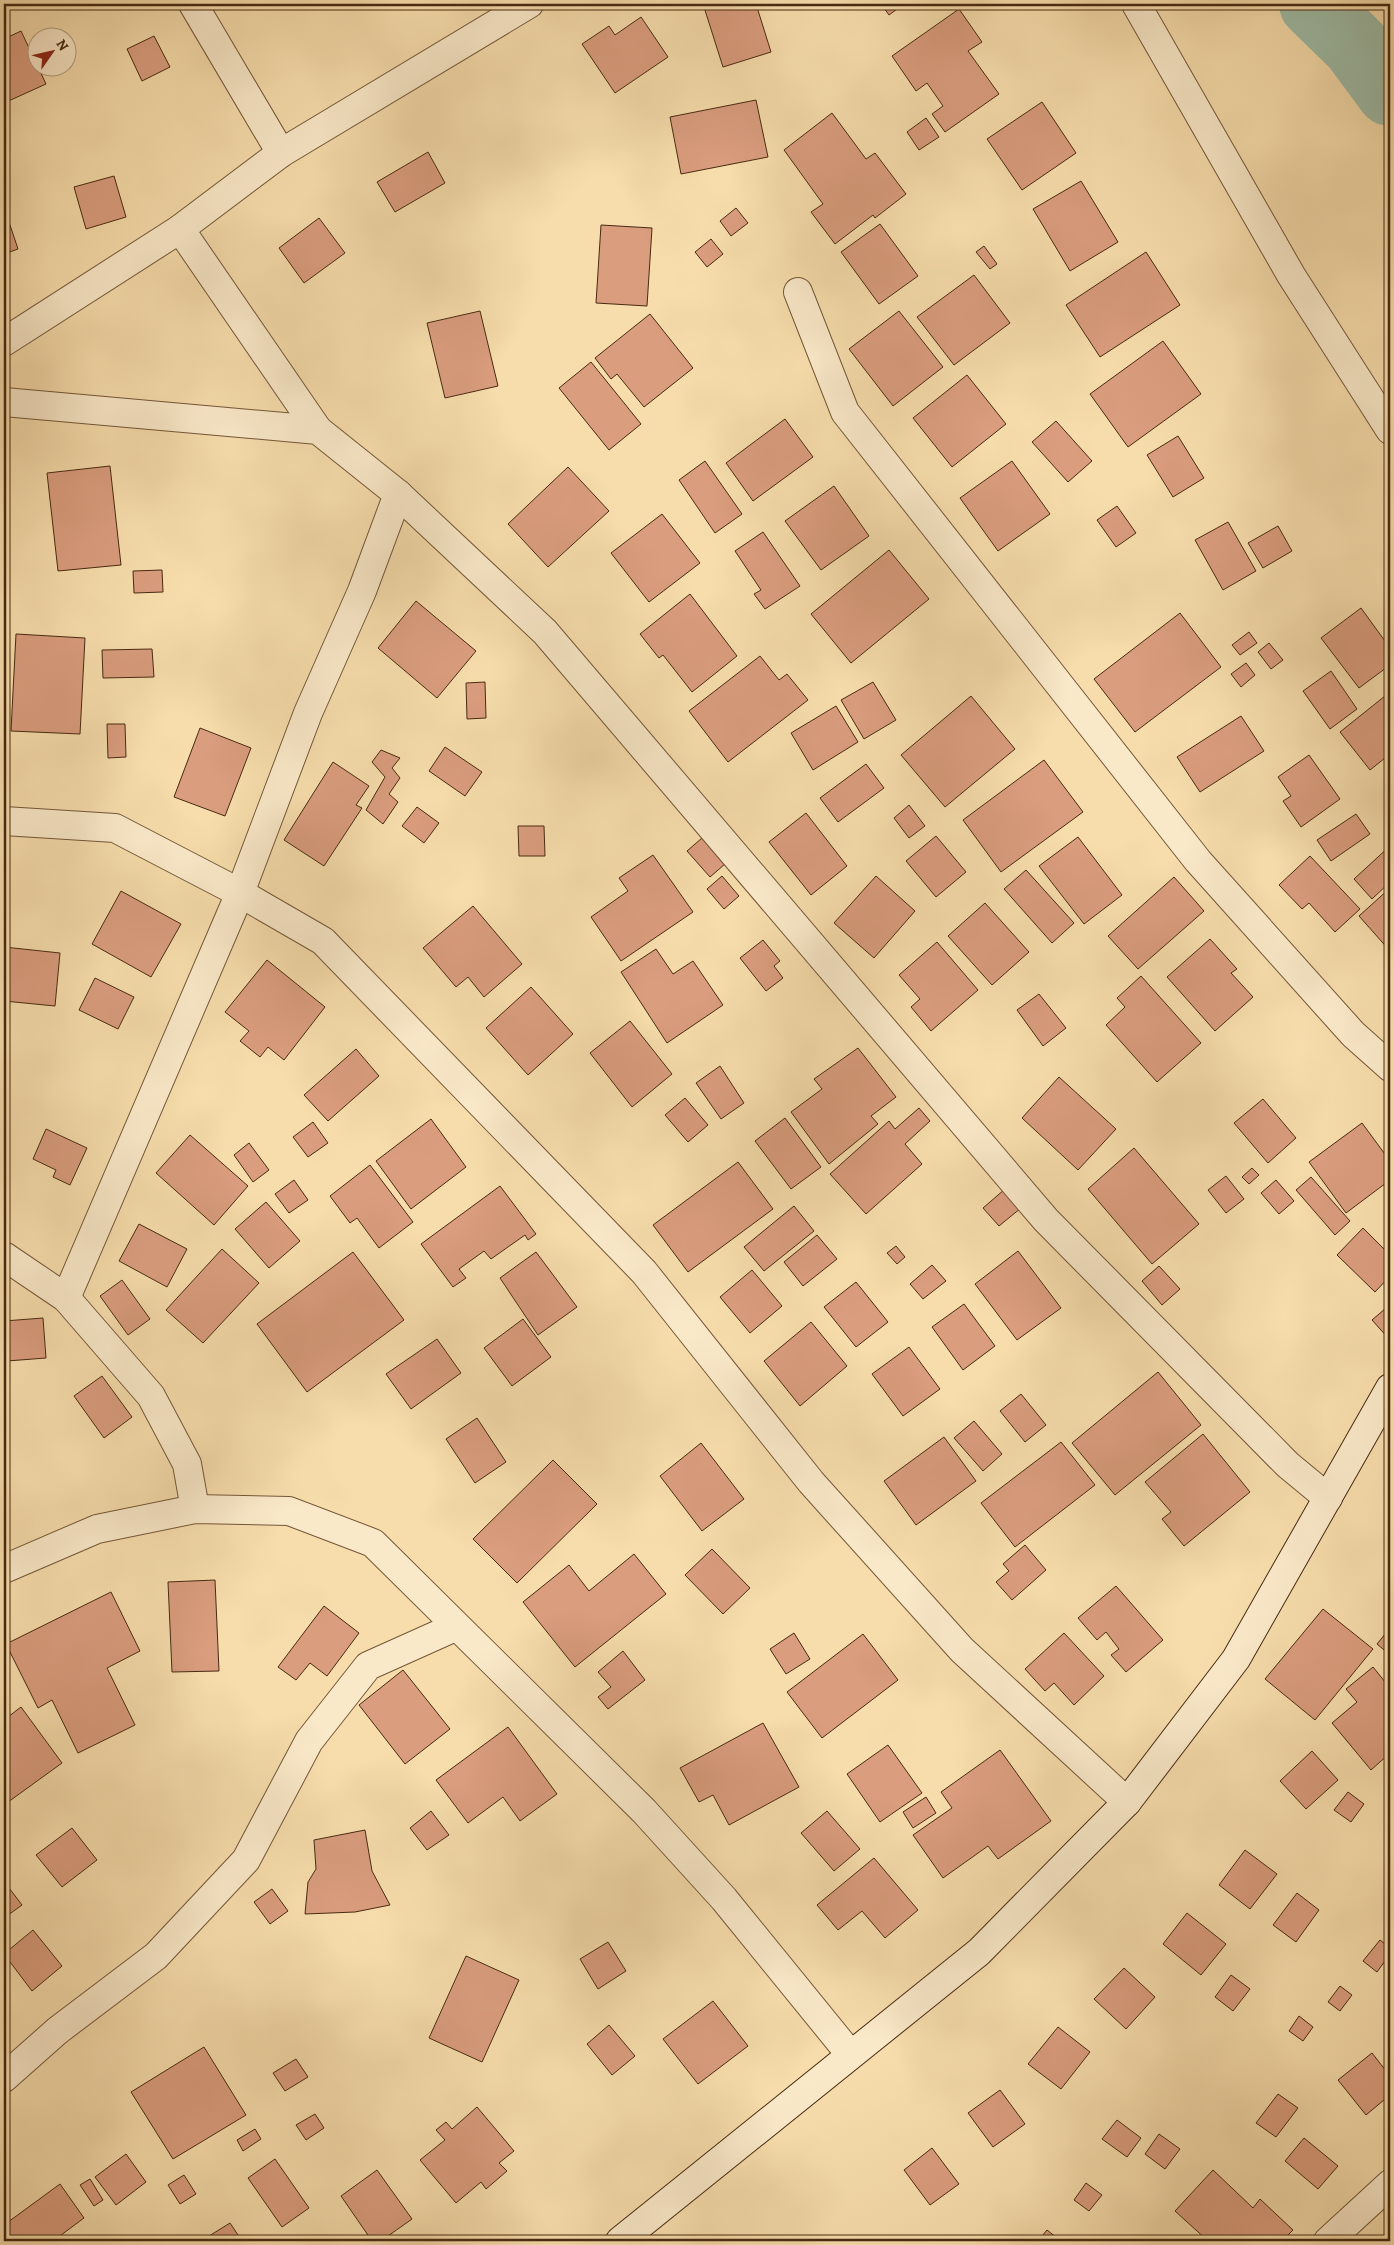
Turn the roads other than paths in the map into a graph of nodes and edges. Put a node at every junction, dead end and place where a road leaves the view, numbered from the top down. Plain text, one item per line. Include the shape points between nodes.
1 (192, 4) edge
2 (529, 4) edge
3 (1136, 4) edge
4 (281, 153) junction
5 (180, 229) junction
6 (798, 292) dead end
7 (4, 342) edge
8 (4, 402) edge
9 (318, 430) junction
10 (1390, 430) edge
11 (398, 494) junction
12 (4, 821) edge
13 (240, 893) junction
14 (1390, 1067) edge
15 (4, 1256) edge
16 (66, 1298) junction
17 (1390, 1388) edge
18 (1328, 1498) junction
19 (196, 1509) junction
20 (4, 1570) edge
21 (455, 1627) junction
22 (1127, 1802) junction
23 (850, 2054) junction
24 (4, 2078) edge
25 (1390, 2184) edge
26 (620, 2241) edge
27 (1328, 2241) edge

1 - 4 street
2 - 4 street
3 - 10 street via 1291,275
4 - 5 street
5 - 7 street
5 - 9 street
6 - 14 street via 845,412 1198,861 1353,1034
8 - 9 street
9 - 11 street
11 - 13 street via 362,590 308,713
11 - 18 street via 545,632 1046,1220 1288,1465
12 - 13 street via 115,828
13 - 16 street
13 - 22 street via 323,940 644,1272 811,1482 962,1650
15 - 16 street
16 - 19 street via 151,1396 187,1464
17 - 18 street
18 - 22 street via 1236,1659
19 - 20 street via 97,1529
19 - 21 street via 289,1511 372,1543
21 - 23 street via 644,1811 724,1898
21 - 24 street via 368,1666 309,1741 246,1860 156,1956 57,2031
22 - 23 street via 979,1952
23 - 26 street
25 - 27 street

